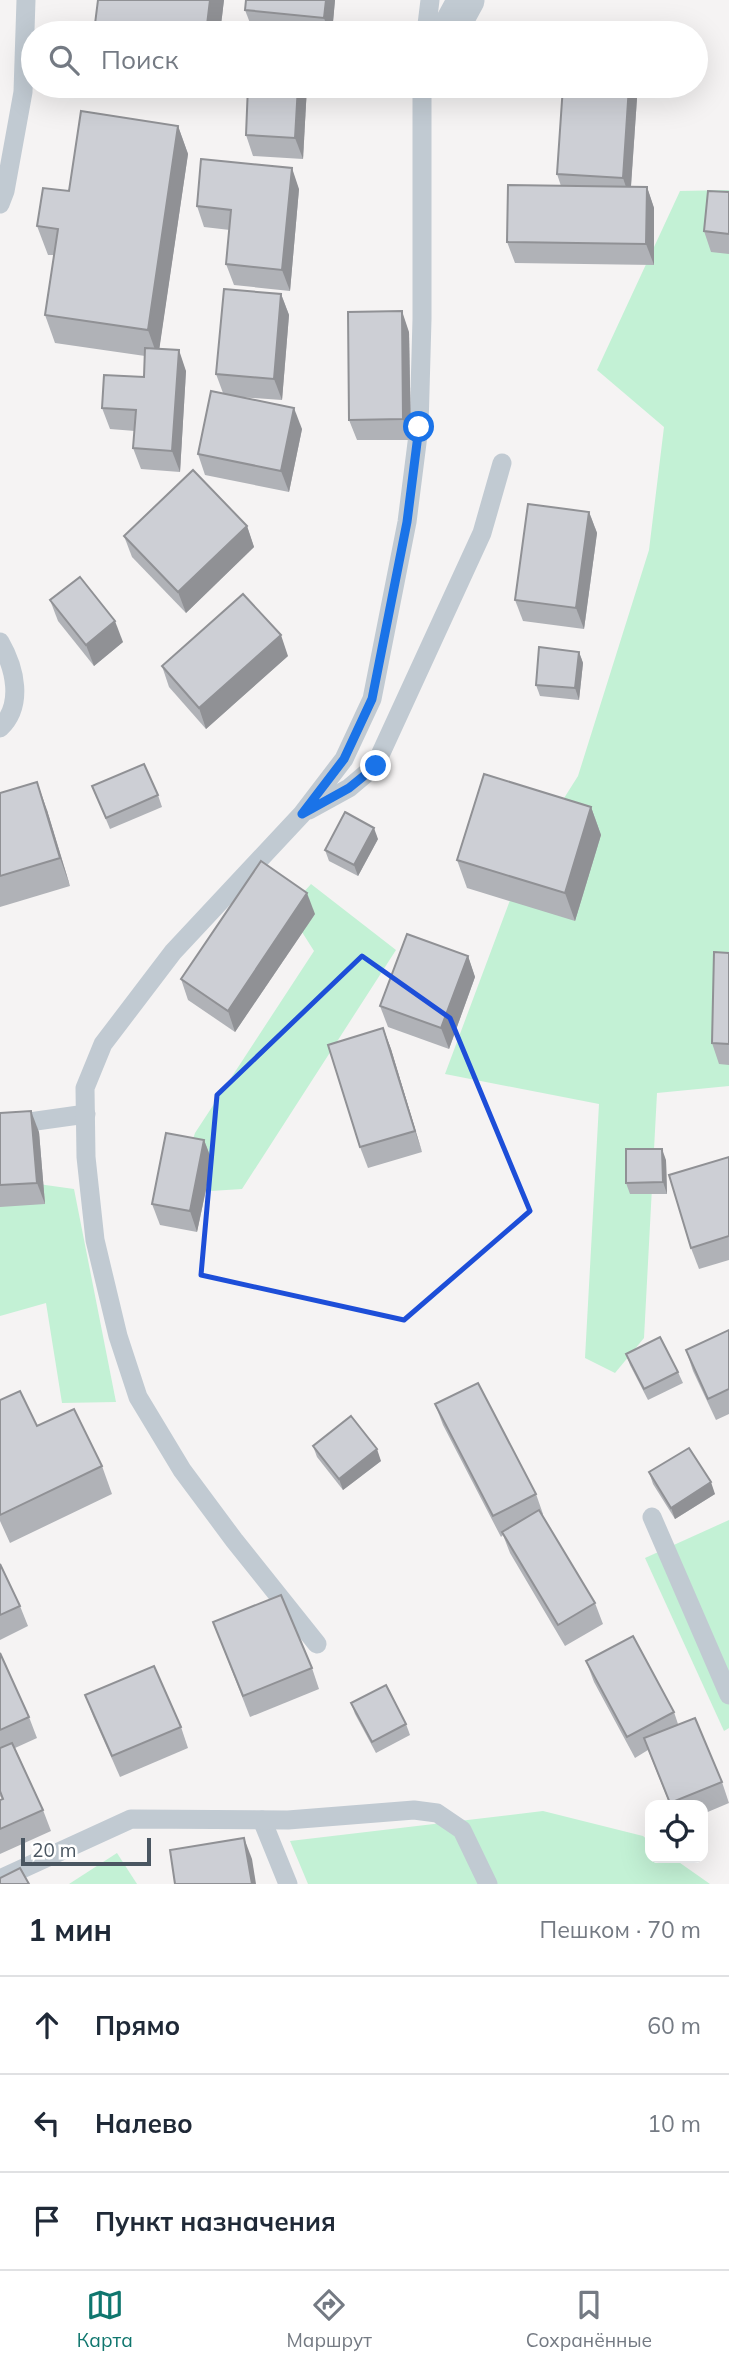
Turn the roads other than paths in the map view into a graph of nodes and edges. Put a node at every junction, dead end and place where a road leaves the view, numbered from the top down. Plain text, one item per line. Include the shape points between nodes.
1 (26, 0) edge
2 (430, 0) edge
3 (466, 0) edge
4 (25, 21) edge
5 (427, 21) edge
6 (454, 21) edge
7 (22, 98) edge
8 (422, 98) edge
9 (0, 204) edge
10 (502, 463) dead end
11 (0, 642) edge
12 (0, 728) edge
13 (302, 814) junction
14 (86, 1114) junction
15 (0, 1126) edge
16 (652, 1517) dead end
17 (317, 1644) dead end
18 (729, 1695) edge
19 (262, 1820) junction
20 (0, 1879) edge
21 (288, 1884) edge
22 (488, 1884) edge

1 - 4 lane
2 - 5 lane
3 - 6 street
7 - 9 lane
8 - 13 lane via 419,427 407,522 372,699 344,759
10 - 13 lane via 482,533 376,766 349,788
11 - 12 lane via 10,659 16,692 8,720
13 - 14 lane via 173,952 103,1044 85,1088
14 - 15 lane
14 - 17 lane via 95,1240 138,1397 182,1470
16 - 18 lane
19 - 20 lane via 131,1819
19 - 21 lane
19 - 22 lane via 414,1810 438,1813 462,1830

